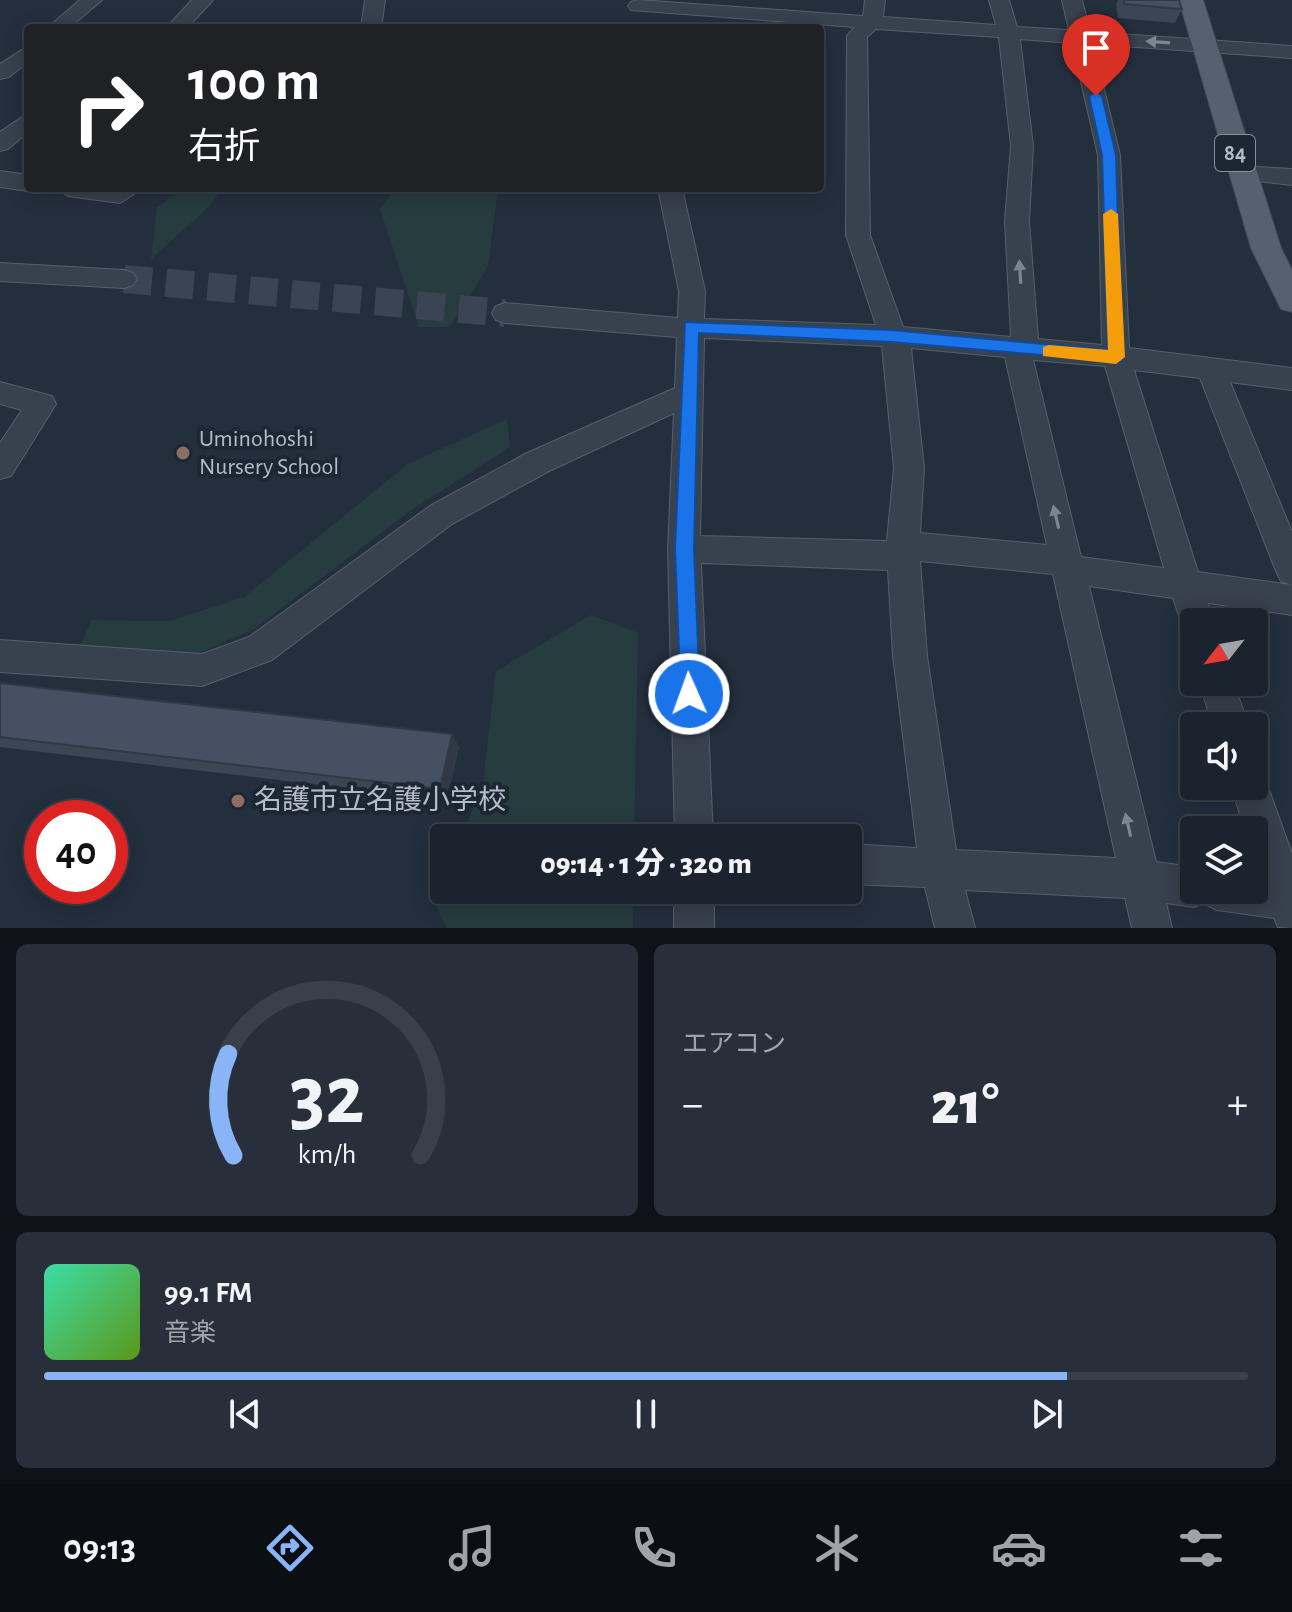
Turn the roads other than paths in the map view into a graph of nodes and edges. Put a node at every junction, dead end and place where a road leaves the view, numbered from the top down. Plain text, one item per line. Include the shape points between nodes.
1 (92, 0) edge
2 (203, 0) edge
3 (375, 0) edge
4 (999, 0) edge
5 (1072, 0) edge
6 (1191, 0) edge
7 (639, 3) edge
8 (873, 11) edge
9 (62, 24) edge
10 (180, 24) edge
11 (372, 24) edge
12 (639, 24) edge
13 (1007, 31) junction
14 (1083, 37) junction
15 (1203, 45) junction
16 (1292, 52) edge
17 (24, 55) edge
18 (1, 73) edge
19 (24, 78) edge
20 (24, 123) edge
21 (0, 144) edge
22 (1241, 173) junction
23 (1292, 177) edge
24 (0, 179) edge
25 (24, 182) edge
26 (98, 192) edge
27 (125, 192) edge
28 (671, 192) edge
29 (0, 272) edge
30 (124, 279) tunnel mouth
31 (1292, 301) edge
32 (505, 313) tunnel mouth
33 (691, 326) junction
34 (891, 336) junction
35 (1021, 349) junction
36 (1116, 357) junction
37 (1211, 370) junction
38 (1292, 379) edge
39 (0, 393) edge
40 (688, 394) junction
41 (0, 467) edge
42 (684, 549) junction
43 (903, 551) junction
44 (1067, 565) junction
45 (1292, 571) edge
46 (1185, 586) junction
47 (1292, 600) edge
48 (1192, 608) edge
49 (0, 656) edge
50 (1255, 800) edge
51 (694, 824) edge
52 (862, 865) edge
53 (940, 871) junction
54 (1141, 879) junction
55 (1180, 885) edge
56 (1268, 900) edge
57 (694, 904) edge
58 (1291, 905) edge
59 (694, 928) edge
60 (955, 928) edge
61 (1152, 928) edge

1 - 9 street
2 - 10 street
3 - 11 street
4 - 13 street
5 - 14 street
6 - 15 main road, 84
7 - 8 street
7 - 12 street
8 - 13 street
8 - 34 street via 857,36 858,235
13 - 14 street
35 -> 13 street via 1017,221 1022,146
15 -> 14 street
14 - 36 street via 1109,155
15 - 16 street
15 - 22 main road, 84
17 - 18 street
18 - 19 street
20 - 21 street
22 - 23 street
22 - 31 main road, 84 via 1266,248
24 - 25 street
26 - 27 street
28 - 33 street via 692,291
29 - 30 street
32 - 33 street
33 - 34 street
33 - 40 street
34 - 35 street
34 - 43 street via 900,357 909,468
35 - 36 street
44 -> 35 street
36 - 37 street
36 - 46 street
37 - 38 street
37 - 45 street
39 - 41 street via 42,404
40 - 42 street
40 - 49 street via 538,462 441,515 260,649 202,670
42 - 43 street
42 - 51 street
43 - 44 street
43 - 53 street via 910,656
44 - 46 street
54 -> 44 street
46 - 47 street
46 - 48 street
50 - 58 street
52 - 53 street
53 - 54 street
53 - 60 street
54 - 55 street
54 - 61 street
56 - 58 street
57 - 59 street

